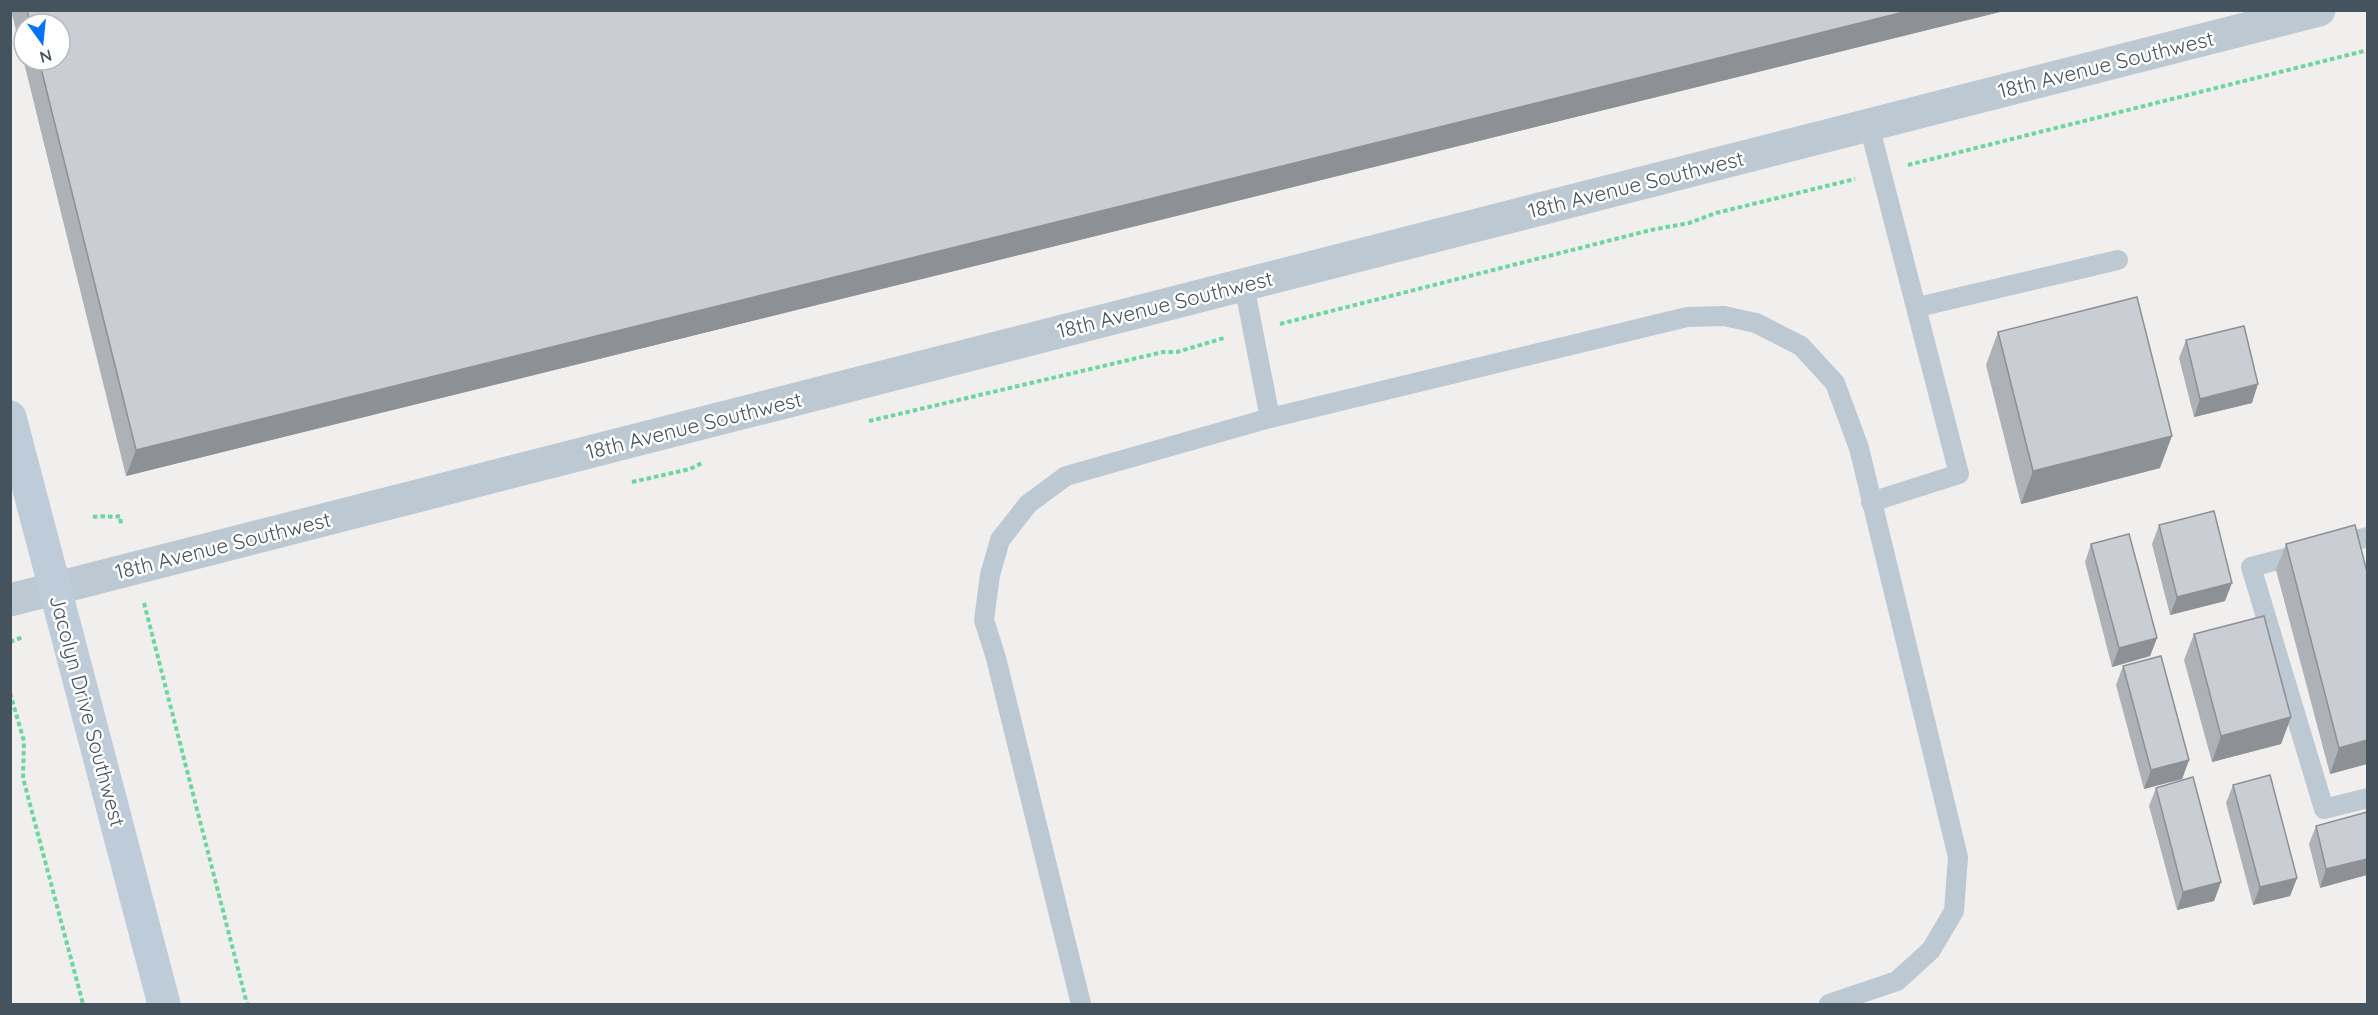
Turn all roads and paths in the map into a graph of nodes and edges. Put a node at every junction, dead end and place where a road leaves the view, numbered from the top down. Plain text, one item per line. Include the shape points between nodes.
1 (2319, 10) edge
2 (2367, 50) edge
3 (1869, 125) junction
4 (1882, 172) junction
5 (2118, 260) dead end
6 (1244, 285) junction
7 (1918, 307) junction
8 (1253, 331) junction
9 (10, 417) edge
10 (1270, 418) junction
11 (862, 423) dead end
12 (704, 462) dead end
13 (620, 484) dead end
14 (1871, 502) junction
15 (93, 517) dead end
16 (121, 526) dead end
17 (2367, 537) edge
18 (55, 589) junction
19 (153, 599) dead end
20 (10, 600) edge
21 (22, 637) dead end
22 (10, 642) edge
23 (10, 693) edge
24 (2367, 798) edge
25 (83, 1005) edge
26 (164, 1005) edge
27 (247, 1005) edge
28 (1081, 1005) edge
29 (1829, 1005) edge

1 - 3 street, 18th Avenue Southwest
2 - 4 path
3 - 4 lane
3 - 6 street, 18th Avenue Southwest
4 - 7 lane
4 - 8 path
5 - 7 lane
6 - 8 lane
6 - 18 street, 18th Avenue Southwest
7 - 14 lane via 1959,474
8 - 10 lane
8 - 11 path via 1177,352 1163,352
9 - 18 street, Jacolyn Drive Southwest
10 - 14 lane via 1687,317 1724,316 1756,323 1801,346 1835,383 1859,448
10 - 28 lane via 1066,476 1028,504 1000,540 984,620
12 - 13 path via 690,469
14 - 29 lane via 1958,857 1954,911 1931,950 1897,981
15 - 16 path via 120,516
17 - 24 lane via 2251,567 2324,809
18 - 20 street, 18th Avenue Southwest
18 - 26 street, Jacolyn Drive Southwest
19 - 27 path via 143,603
21 - 22 path
23 - 25 path via 24,741 23,778

